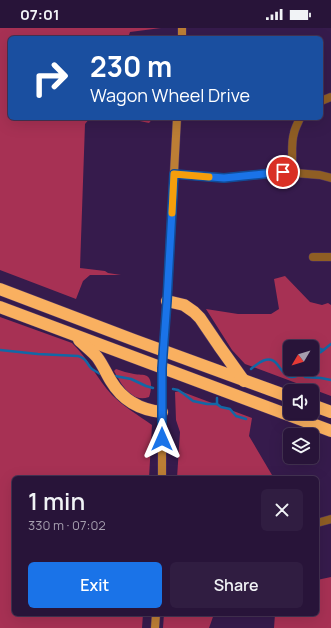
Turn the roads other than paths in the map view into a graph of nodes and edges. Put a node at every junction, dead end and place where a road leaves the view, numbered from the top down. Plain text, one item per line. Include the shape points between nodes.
1 (177, 120) edge
2 (299, 120) edge
3 (291, 173) junction
4 (174, 174) junction
5 (331, 178) edge
6 (313, 257) dead end
7 (331, 257) edge
8 (0, 288) edge
9 (167, 301) junction
10 (0, 307) edge
11 (72, 334) junction
12 (163, 351) junction
13 (162, 368) junction
14 (244, 381) junction
15 (283, 395) edge
16 (319, 408) edge
17 (162, 412) junction
18 (331, 412) edge
19 (331, 431) edge
20 (162, 476) edge
21 (331, 519) edge
22 (319, 522) edge
23 (156, 616) edge
24 (154, 628) edge

1 - 4 main road
2 - 3 street via 293,134
3 - 4 street via 224,178
3 - 5 street
4 - 9 main road
6 - 7 street
8 - 12 highway
9 - 12 main road
9 - 14 highway via 184,305 200,318
10 - 11 highway
11 - 13 highway
11 - 17 highway via 97,357 125,399 145,409
12 - 13 main road
12 - 14 highway
13 - 17 main road
13 - 19 highway
14 - 15 highway
16 - 18 highway
17 - 20 main road
21 - 22 street
23 - 24 main road

